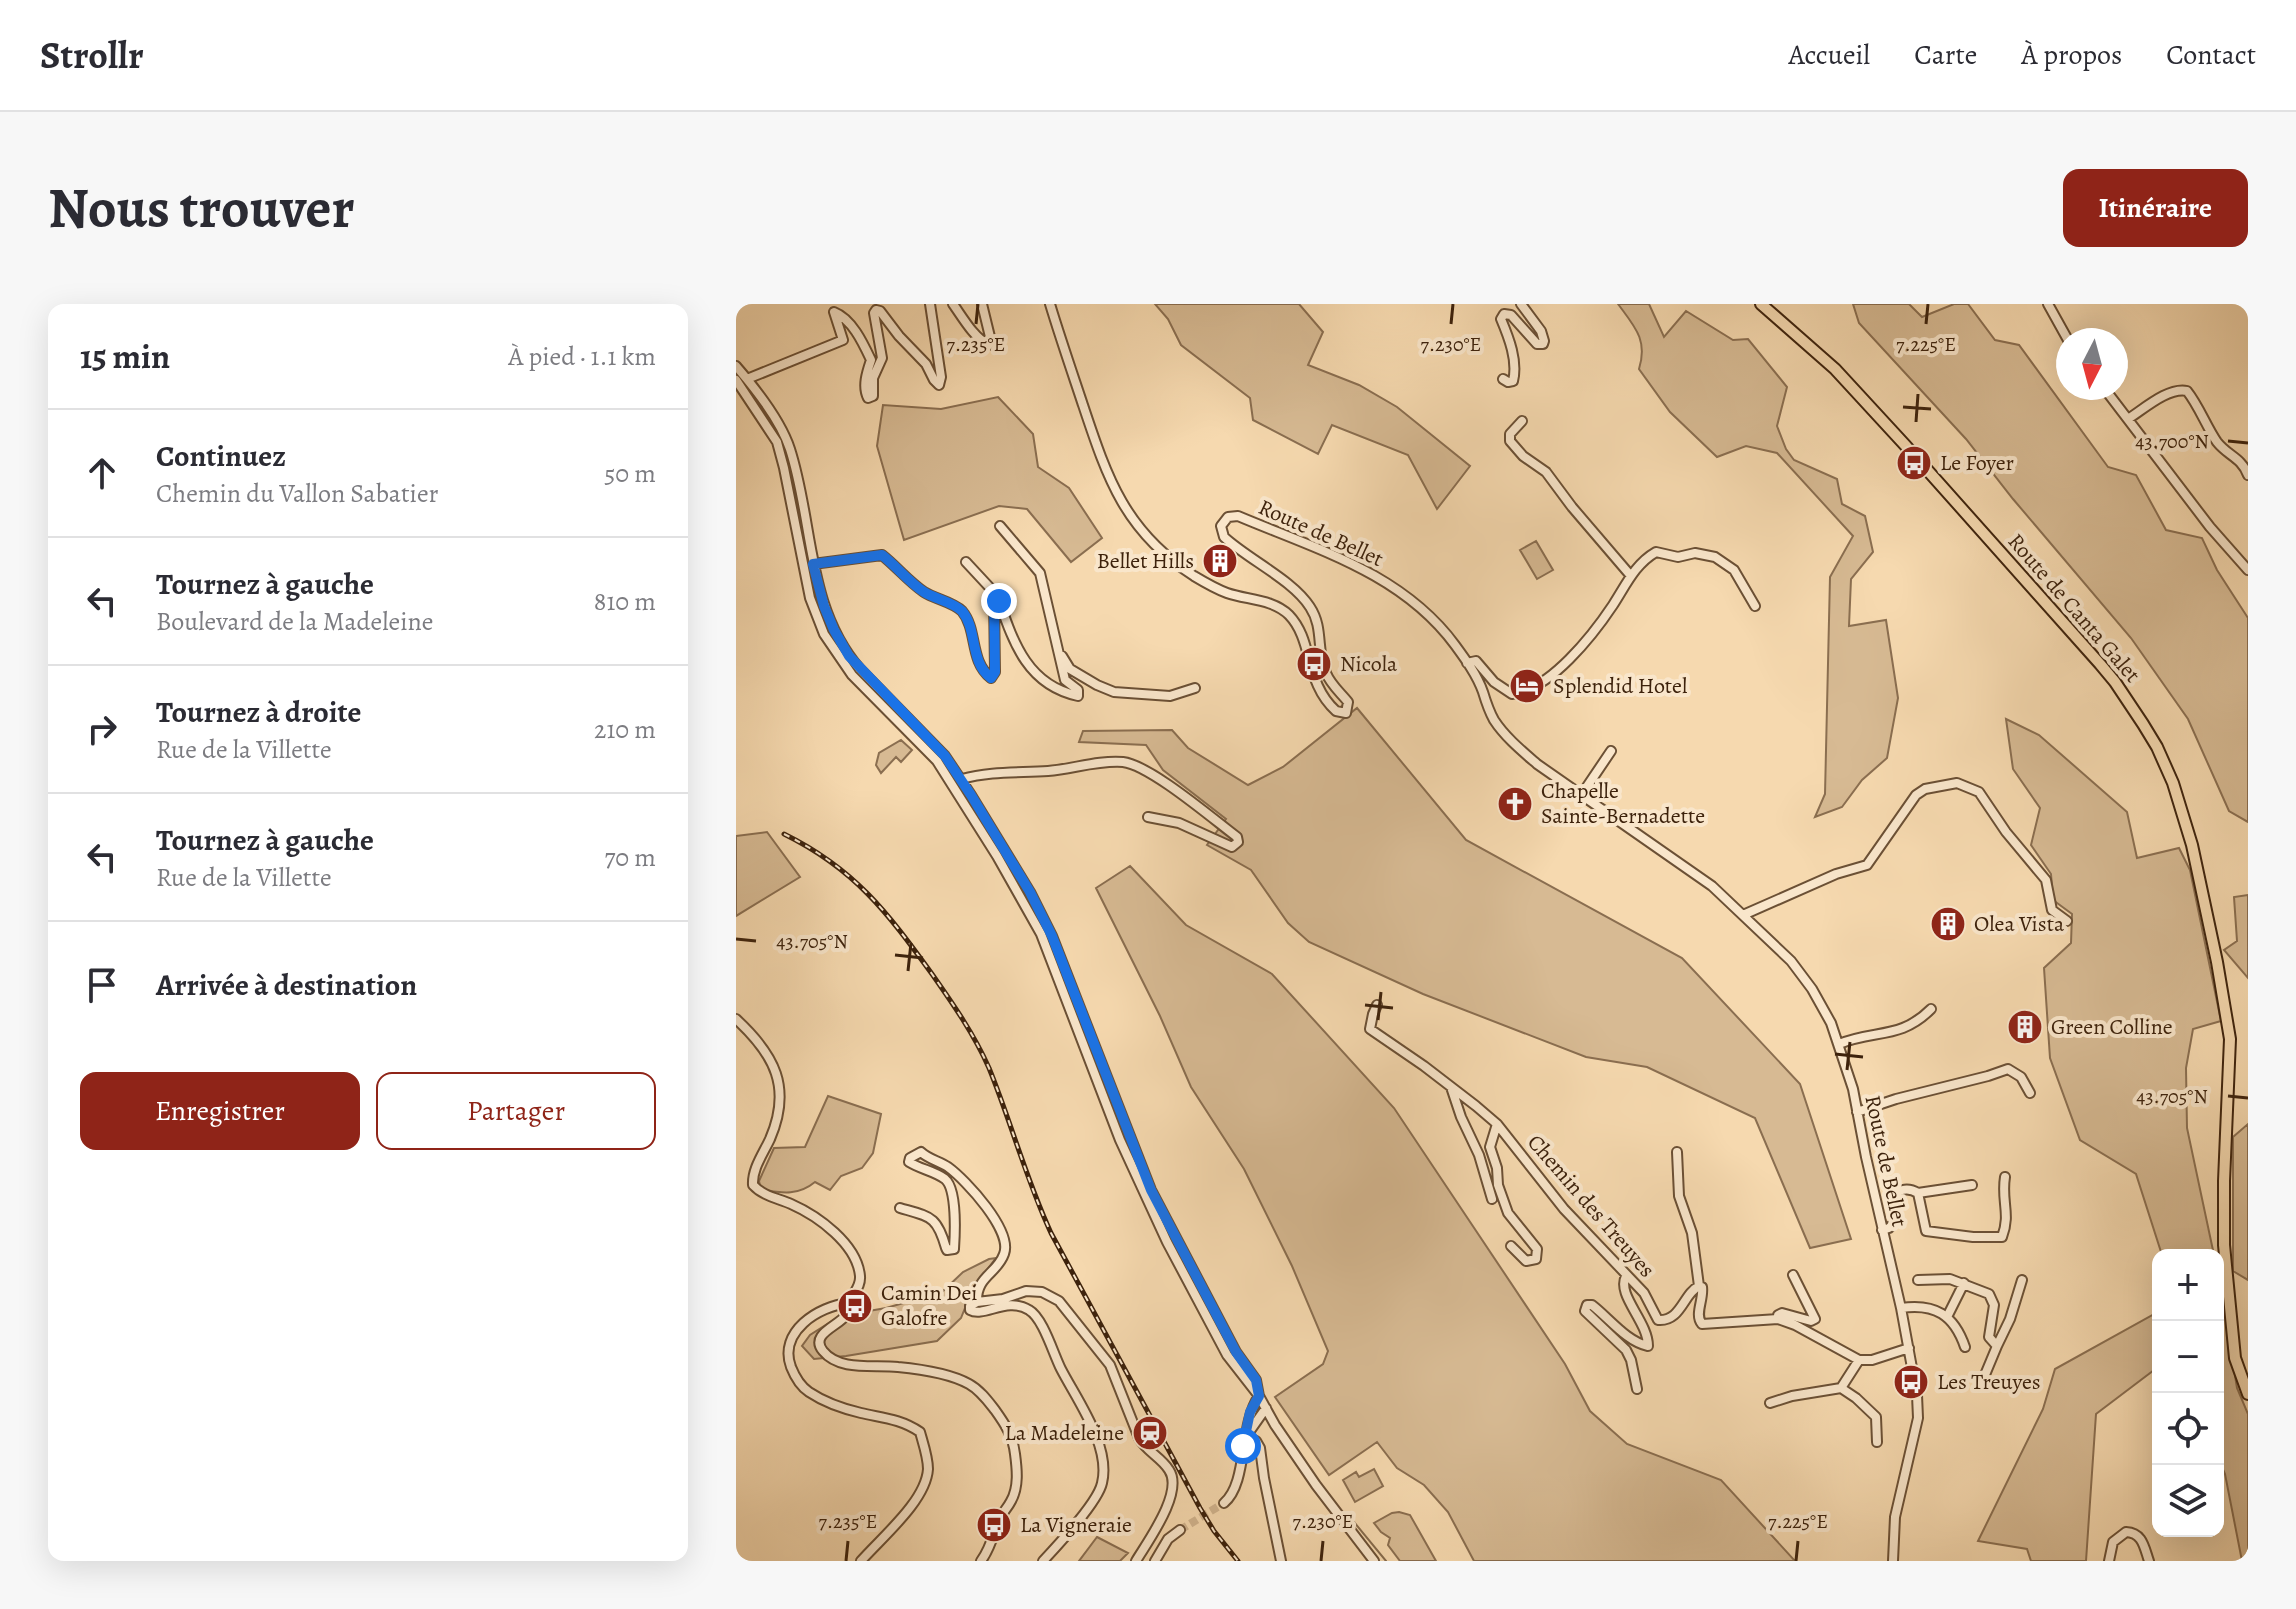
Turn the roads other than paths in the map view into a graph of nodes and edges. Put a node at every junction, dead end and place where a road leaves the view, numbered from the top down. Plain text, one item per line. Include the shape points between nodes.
1 (930, 304) edge
2 (953, 304) edge
3 (982, 304) edge
4 (1050, 304) edge
5 (1521, 304) edge
6 (1761, 304) edge
7 (2048, 304) edge
8 (2061, 328) edge
9 (736, 366) edge
10 (747, 379) junction
11 (1503, 379) dead end
12 (736, 380) edge
13 (2113, 400) edge
14 (2128, 419) junction
15 (1522, 421) dead end
16 (2248, 475) edge
17 (1000, 526) dead end
18 (966, 562) dead end
19 (813, 564) junction
20 (2248, 570) edge
21 (1631, 576) junction
22 (994, 599) junction
23 (1755, 606) dead end
24 (1057, 648) junction
25 (1467, 663) junction
26 (1195, 688) dead end
27 (1611, 751) dead end
28 (962, 779) junction
29 (1582, 794) junction
30 (1148, 817) dead end
31 (1743, 915) junction
32 (2067, 921) dead end
33 (1377, 1005) dead end
34 (1931, 1009) dead end
35 (736, 1019) edge
36 (1839, 1044) junction
37 (1450, 1086) junction
38 (2030, 1093) dead end
39 (1857, 1112) junction
40 (1497, 1124) junction
41 (1677, 1152) dead end
42 (2005, 1177) dead end
43 (1972, 1185) dead end
44 (1918, 1193) junction
45 (1492, 1199) dead end
46 (900, 1208) dead end
47 (1882, 1230) junction
48 (1511, 1246) dead end
49 (1793, 1275) dead end
50 (1626, 1276) junction
51 (1918, 1280) dead end
52 (2022, 1280) dead end
53 (1964, 1283) junction
54 (1699, 1286) junction
55 (977, 1302) junction
56 (849, 1303) junction
57 (1901, 1308) junction
58 (1947, 1317) junction
59 (1778, 1319) junction
60 (1997, 1346) junction
61 (1965, 1347) dead end
62 (1909, 1348) junction
63 (1859, 1360) junction
64 (1982, 1382) dead end
65 (1841, 1388) junction
66 (1637, 1389) dead end
67 (2248, 1394) edge
68 (1259, 1396) junction
69 (1770, 1403) dead end
70 (1266, 1408) junction
71 (1246, 1436) junction
72 (1877, 1442) dead end
73 (1224, 1503) tunnel mouth
74 (1180, 1530) tunnel mouth
75 (861, 1561) edge
76 (981, 1561) edge
77 (1043, 1561) edge
78 (1136, 1561) edge
79 (1155, 1561) edge
80 (1281, 1561) edge
81 (1374, 1561) edge
82 (1893, 1561) edge
83 (2109, 1561) edge
84 (2149, 1561) edge

1 - 10 street via 939,385 876,310 882,358 873,378 873,396 868,398 865,392 871,360 834,312 843,340
2 - 3 street via 989,345
4 - 25 street, Route de Bellet via 1107,476 1136,526 1196,577 1225,592 1271,604 1291,617 1317,686 1336,711 1346,713 1348,702 1326,673 1313,612 1302,597 1224,537 1221,526 1228,517 1238,516 1374,574 1434,620
5 - 11 street via 1544,341 1537,344 1504,314 1515,371 1513,381
6 - 67 main road, Route de Canta Galet via 1835,369 2100,664 2157,747 2192,845 2228,1022 2224,1245 2235,1358
7 - 8 street
9 - 10 street
10 - 19 street via 789,447
12 - 68 street via 777,442 810,598 824,634 859,682 937,761 1021,897 1155,1219 1227,1355
13 - 14 street
14 - 16 street via 2172,392 2187,391 2217,442 2243,463
14 - 20 street
15 - 21 street via 1510,441 1546,472
17 - 24 street via 1040,573
18 - 22 street
19 - 22 street via 882,555 920,590 959,608 968,619 979,665 991,678
19 - 28 street via 824,606 849,656
21 - 23 street via 1656,552 1711,556 1734,570
21 - 25 street via 1598,625 1540,685 1508,693 1476,661
22 - 24 street via 1028,665 1048,685 1078,696 1065,680
24 - 26 street via 1070,669 1114,692 1170,696
25 - 29 street, Route de Bellet via 1497,724 1537,764
27 - 29 street
28 - 30 street via 1126,762 1181,794 1238,842 1232,847 1179,823
28 - 68 street via 1052,936 1151,1190 1256,1380
29 - 31 street, Route de Bellet via 1698,875
31 - 32 street via 1867,865 1916,795 1957,783 1979,792 2046,880 2052,910
31 - 36 street, Route de Bellet via 1812,989
33 - 37 street, Chemin des Treuyes via 1370,1029
34 - 36 street via 1903,1029
35 - 56 street via 771,1063 781,1096 753,1185 842,1239 860,1275
36 - 39 street, Route de Bellet
37 - 40 street, Chemin des Treuyes
37 - 45 street
38 - 39 street via 2021,1077 2008,1069
39 - 47 street, Route de Bellet
40 - 48 street via 1490,1147 1498,1185 1508,1213 1537,1249 1536,1259 1526,1261
40 - 50 street, Chemin des Treuyes
41 - 54 street via 1679,1196 1692,1233
42 - 44 street via 2008,1223 2002,1237 1926,1231
43 - 44 street
44 - 47 street via 1897,1193 1895,1222
46 - 55 street via 939,1225 947,1250 954,1249 950,1186 909,1162 921,1152 954,1172 987,1210 1006,1249 982,1280
47 - 57 street, Route de Bellet
49 - 59 street via 1815,1319 1782,1313
50 - 54 street, Chemin des Treuyes via 1662,1321 1676,1314
50 - 66 street via 1624,1291 1648,1346 1592,1305 1585,1311 1626,1350
51 - 53 street
52 - 60 street
53 - 58 street
53 - 60 street via 1989,1294 1994,1305 1989,1337
54 - 59 street via 1702,1324
55 - 77 street via 970,1306 975,1313 1015,1305 1035,1315 1100,1446 1101,1489
55 - 78 street via 1026,1291 1052,1296 1110,1365 1139,1438 1174,1480 1172,1495
56 - 75 street via 803,1322 788,1353 793,1372 810,1392 845,1409 892,1418 920,1432 928,1469 923,1488
56 - 76 street via 845,1317 820,1338 828,1355 843,1363 915,1369 970,1384 1008,1428 1017,1486
57 - 58 street via 1932,1309
57 - 62 street, Route de Bellet
58 - 61 street
59 - 63 street
60 - 64 street
62 - 63 street
62 - 82 street, Route de Bellet via 1918,1418 1895,1517
63 - 65 street
65 - 69 street
65 - 72 street via 1876,1417
68 - 70 street
68 - 71 street
70 - 71 street
70 - 81 street
71 - 73 street via 1235,1490
71 - 80 street via 1260,1448
74 - 79 street
83 - 84 street via 2113,1542 2131,1532 2140,1537

